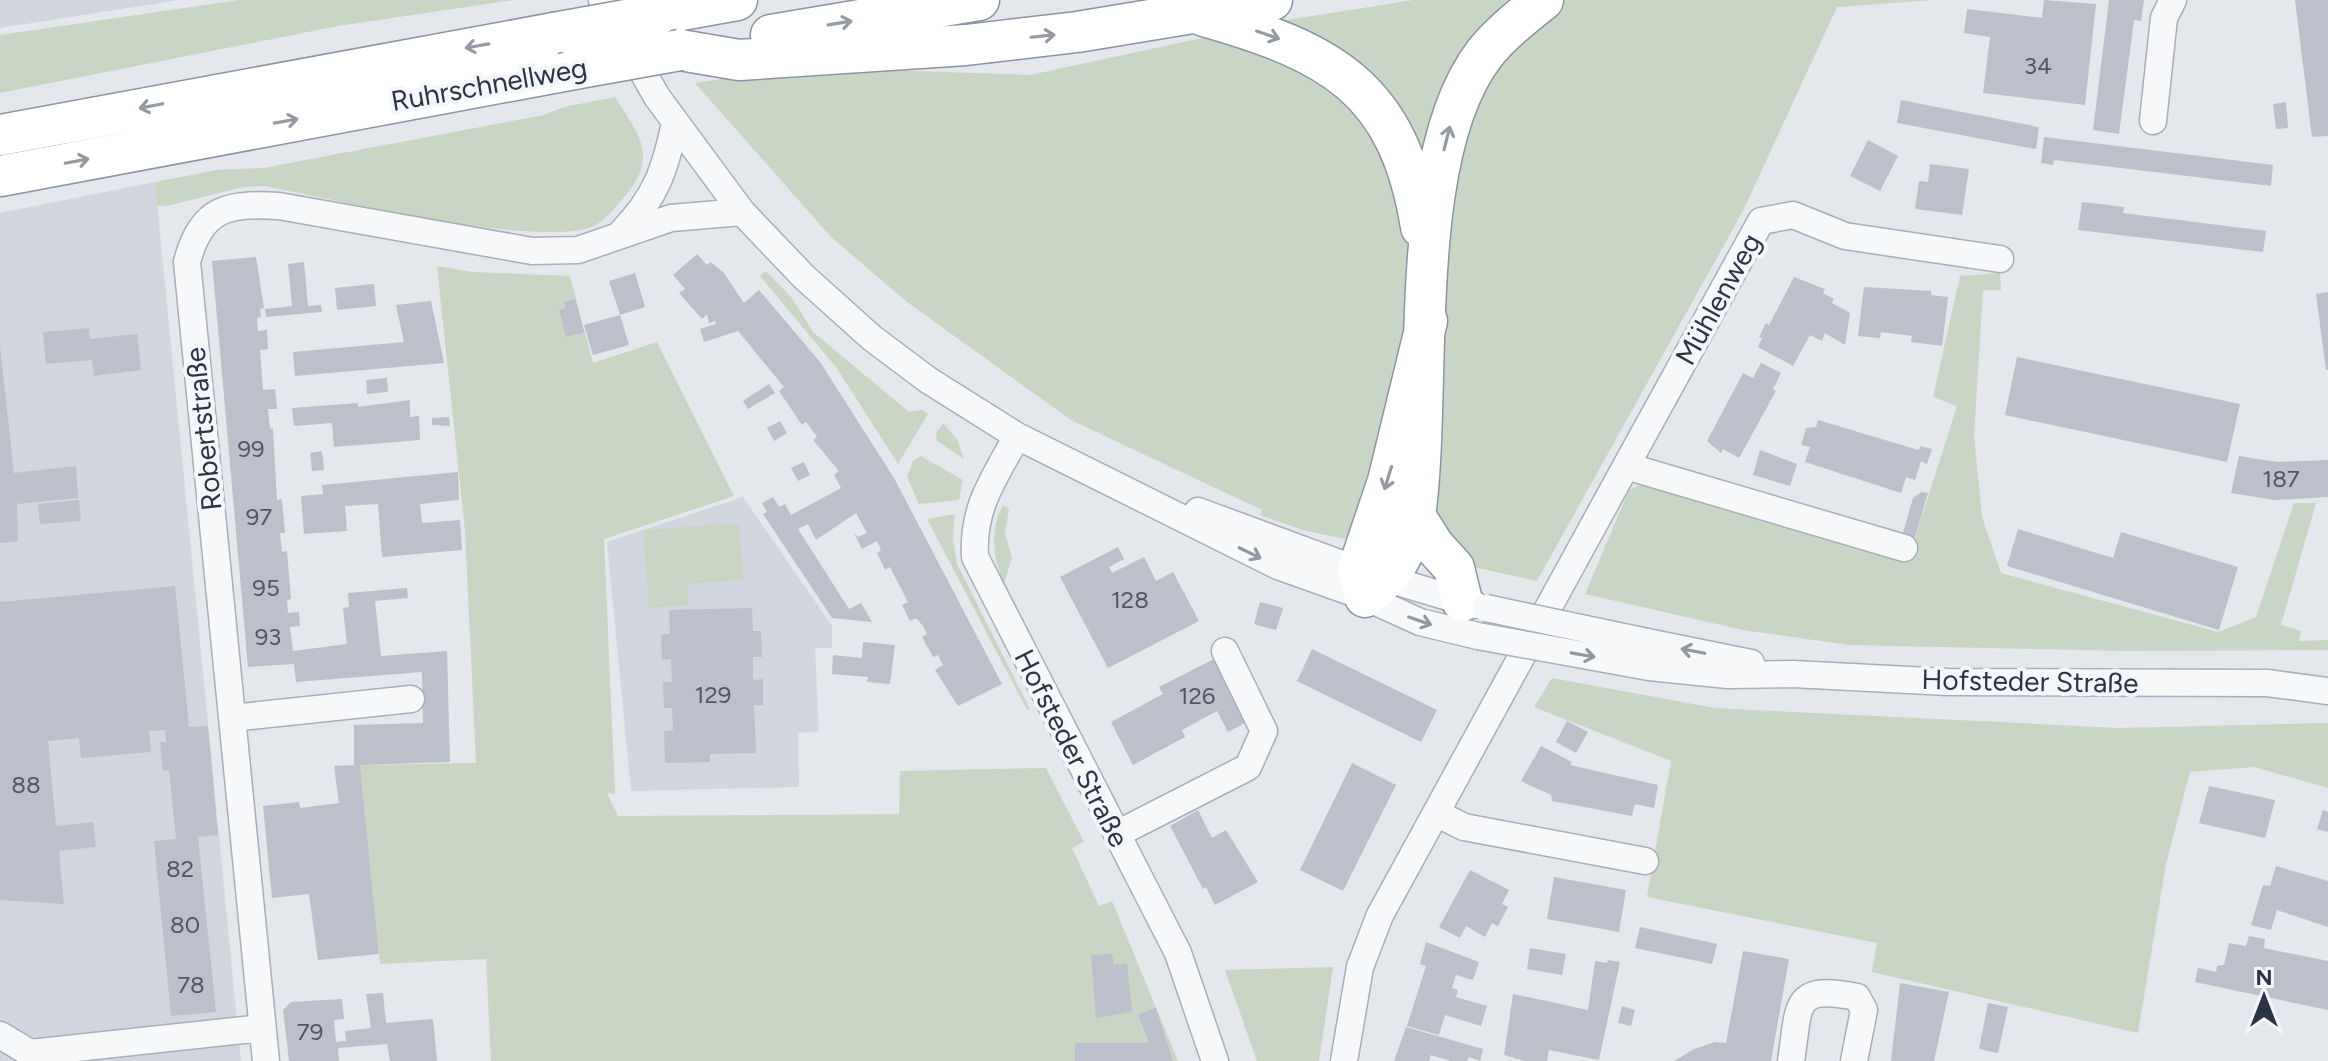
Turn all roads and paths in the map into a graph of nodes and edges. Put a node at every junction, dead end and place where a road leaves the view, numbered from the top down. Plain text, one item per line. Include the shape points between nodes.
1 (602, 0) edge
2 (979, 0) edge
3 (1272, 0) edge
4 (1543, 0) edge
5 (2173, 0) edge
6 (721, 2) edge
7 (1193, 13) junction
8 (680, 50) junction
9 (2153, 121) dead end
10 (675, 123) junction
11 (0, 135) edge
12 (0, 176) edge
13 (742, 212) junction
14 (618, 237) junction
15 (2000, 259) dead end
16 (1428, 270) junction
17 (1427, 321) junction
18 (1017, 436) junction
19 (1626, 466) junction
20 (1415, 516) junction
21 (1904, 548) dead end
22 (1371, 582) junction
23 (1476, 615) junction
24 (1225, 651) dead end
25 (2328, 673) edge
26 (2267, 683) junction
27 (2328, 691) edge
28 (411, 699) dead end
29 (232, 718) junction
30 (1438, 814) junction
31 (1117, 834) junction
32 (1645, 861) dead end
33 (262, 1028) junction
34 (0, 1035) edge
35 (30, 1057) edge
36 (266, 1061) edge
37 (1215, 1061) edge
38 (1344, 1061) edge
39 (1791, 1061) edge
40 (1854, 1061) edge

1 - 10 street, Hofsteder Straße
8 -> 2 highway, Ruhrschnellweg
3 - 7 highway
16 -> 4 highway via 1438,177 1463,90 1485,53
5 - 9 street via 2164,18
6 -> 11 highway, Ruhrschnellweg, bridge
8 -> 7 highway via 739,60 966,45
7 -> 16 highway via 1308,51 1342,73 1378,108 1414,184
12 -> 8 highway, Ruhrschnellweg, bridge
10 - 13 street, Hofsteder Straße
10 - 14 street via 652,197
13 - 14 street, Robertstraße via 671,218
13 - 18 street, Hofsteder Straße via 872,338
14 - 29 street, Robertstraße via 578,250 532,251 244,204 209,219 195,233 187,262
15 - 19 street, Mühlenweg via 1845,236 1793,215 1761,221
16 - 17 highway
17 - 20 highway
17 -> 22 highway via 1388,481
18 - 22 street, Hofsteder Straße via 1155,506 1204,512
18 - 31 street, Hofsteder Straße via 978,511 975,557
19 - 21 street
19 - 30 street, Mühlenweg
20 - 22 highway via 1409,546
20 - 23 highway via 1454,568
22 - 23 street, Hofsteder Straße
22 -> 23 street, Hofsteder Straße via 1420,622
23 - 26 street, Hofsteder Straße, bridge via 1648,655 1793,674 1948,682
24 - 31 street via 1264,731 1248,767
25 - 26 street, Hofsteder Straße
26 - 27 street, Hofsteder Straße
28 - 29 street
29 - 33 street, Robertstraße
30 - 32 street via 1464,827
30 - 38 street, Mühlenweg via 1375,928 1354,996
31 - 37 street, Hofsteder Straße via 1178,953
33 - 35 street
33 - 36 street, Robertstraße
34 - 35 street
39 - 40 street via 1800,1006 1823,990 1857,997 1864,1010

